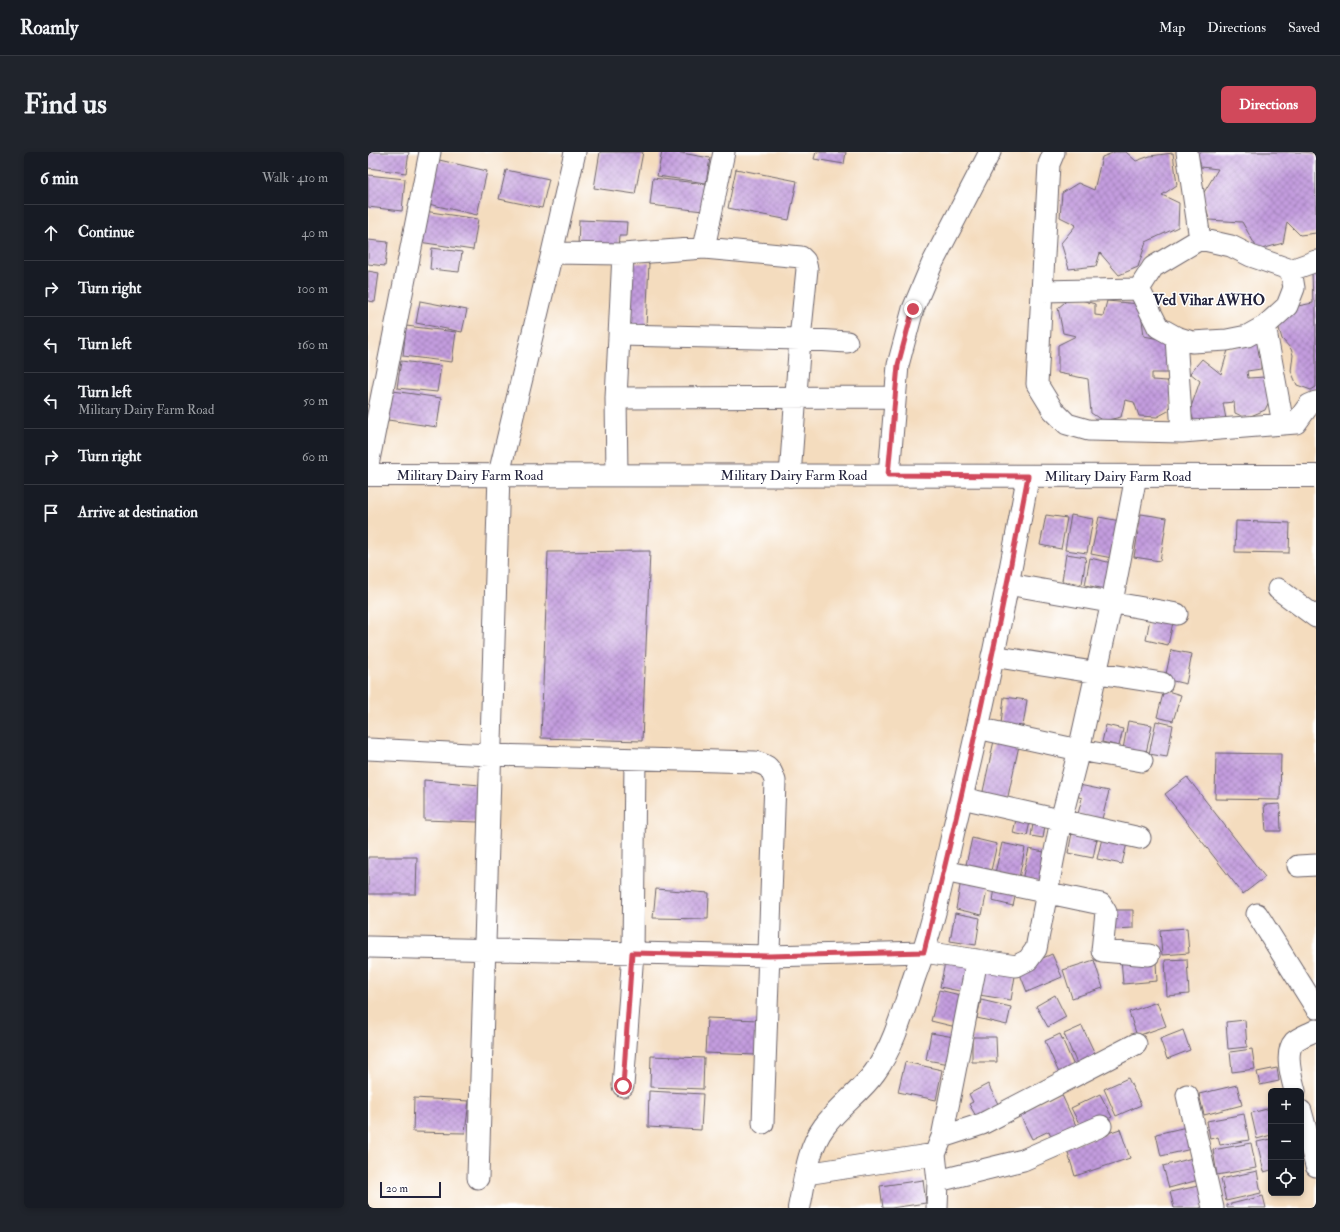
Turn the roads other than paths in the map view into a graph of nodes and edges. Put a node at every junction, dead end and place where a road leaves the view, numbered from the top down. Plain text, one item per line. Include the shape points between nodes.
1 (430, 152) edge
2 (575, 152) edge
3 (724, 152) edge
4 (990, 152) edge
5 (1054, 152) edge
6 (1187, 152) edge
7 (1200, 239) junction
8 (704, 248) junction
9 (552, 253) junction
10 (623, 254) junction
11 (1316, 261) edge
12 (1291, 270) junction
13 (1139, 289) junction
14 (1042, 290) junction
15 (1266, 326) junction
16 (619, 335) junction
17 (1176, 337) junction
18 (800, 339) junction
19 (847, 342) dead end
20 (796, 397) junction
21 (895, 397) junction
22 (616, 398) junction
23 (1316, 402) edge
24 (1283, 424) junction
25 (1182, 432) junction
26 (368, 465) edge
27 (368, 474) edge
28 (499, 474) junction
29 (617, 475) junction
30 (888, 475) junction
31 (790, 476) junction
32 (1028, 476) junction
33 (1136, 476) junction
34 (1316, 476) edge
35 (1008, 584) junction
36 (1278, 589) dead end
37 (1112, 602) junction
38 (1177, 614) dead end
39 (1316, 617) edge
40 (992, 656) junction
41 (1097, 673) junction
42 (1162, 683) dead end
43 (977, 728) junction
44 (368, 749) edge
45 (1079, 750) junction
46 (490, 755) junction
47 (636, 759) junction
48 (1142, 761) dead end
49 (962, 798) junction
50 (1061, 820) junction
51 (1140, 838) dead end
52 (944, 871) junction
53 (1047, 893) junction
54 (1257, 914) dead end
55 (368, 947) edge
56 (485, 950) junction
57 (924, 952) junction
58 (632, 953) junction
59 (1149, 955) dead end
60 (769, 956) junction
61 (977, 960) junction
62 (1316, 1008) edge
63 (1316, 1030) edge
64 (1136, 1044) dead end
65 (623, 1086) dead end
66 (1295, 1088) edge
67 (1187, 1095) dead end
68 (1304, 1122) edge
69 (764, 1123) dead end
70 (1102, 1126) dead end
71 (938, 1146) junction
72 (1316, 1166) edge
73 (806, 1174) junction
74 (478, 1178) dead end
75 (938, 1181) junction
76 (800, 1208) edge
77 (937, 1208) edge
78 (1212, 1208) edge

1 - 26 street
2 - 9 street
3 - 8 street
4 - 21 street via 932,264 913,309 898,365
5 - 14 street via 1049,164
6 - 7 street
7 - 12 street via 1231,246
7 - 13 street via 1153,267
8 - 10 street
8 - 18 street via 801,257 808,269
9 - 10 street
9 - 28 street
10 - 16 street
11 - 12 street
12 - 15 street via 1294,288 1287,306
13 - 14 street
13 - 17 street via 1158,327
14 - 25 street via 1037,384 1053,410 1066,424 1088,430
15 - 17 street via 1247,336 1227,340 1192,342
15 - 24 street
16 - 18 street
16 - 22 street
17 - 25 street
18 - 19 street
18 - 20 street
20 - 21 street
20 - 22 street
20 - 31 street
21 - 30 street
22 - 29 street
23 - 24 street via 1309,405 1296,423
24 - 25 street
27 - 28 main road, Military Dairy Farm Road
28 - 29 main road, Military Dairy Farm Road
28 - 46 street
29 - 31 main road, Military Dairy Farm Road
30 - 31 main road, Military Dairy Farm Road
30 - 32 main road, Military Dairy Farm Road
32 - 33 main road, Military Dairy Farm Road
32 - 35 main road
33 - 34 main road, Military Dairy Farm Road
33 - 37 street
35 - 37 street
35 - 40 main road
36 - 39 street
37 - 38 street
37 - 41 street
40 - 41 street
40 - 43 main road
41 - 42 street
41 - 45 street
43 - 45 street
43 - 49 main road
44 - 46 street
45 - 48 street
45 - 50 street
46 - 47 street
46 - 56 street
47 - 58 street
47 - 60 street via 755,762 765,764 772,771 775,781
49 - 50 street
49 - 52 main road
50 - 51 street
50 - 53 street
52 - 53 street
52 - 57 main road
53 - 59 street via 1101,904 1104,907 1106,912 1102,950
53 - 61 street via 1036,949 1028,960 1016,966
54 - 62 street
55 - 56 street
56 - 58 street
56 - 74 street
57 - 60 street
57 - 61 street
57 - 73 main road via 889,1046 874,1073 824,1126 814,1142
58 - 60 street
58 - 65 street
60 - 69 street
61 - 71 street
63 - 66 street via 1293,1042 1290,1050 1290,1069
64 - 71 street
67 - 78 street
68 - 72 street
70 - 75 street via 1023,1160
71 - 73 street
71 - 75 street
73 - 76 main road
75 - 77 street

